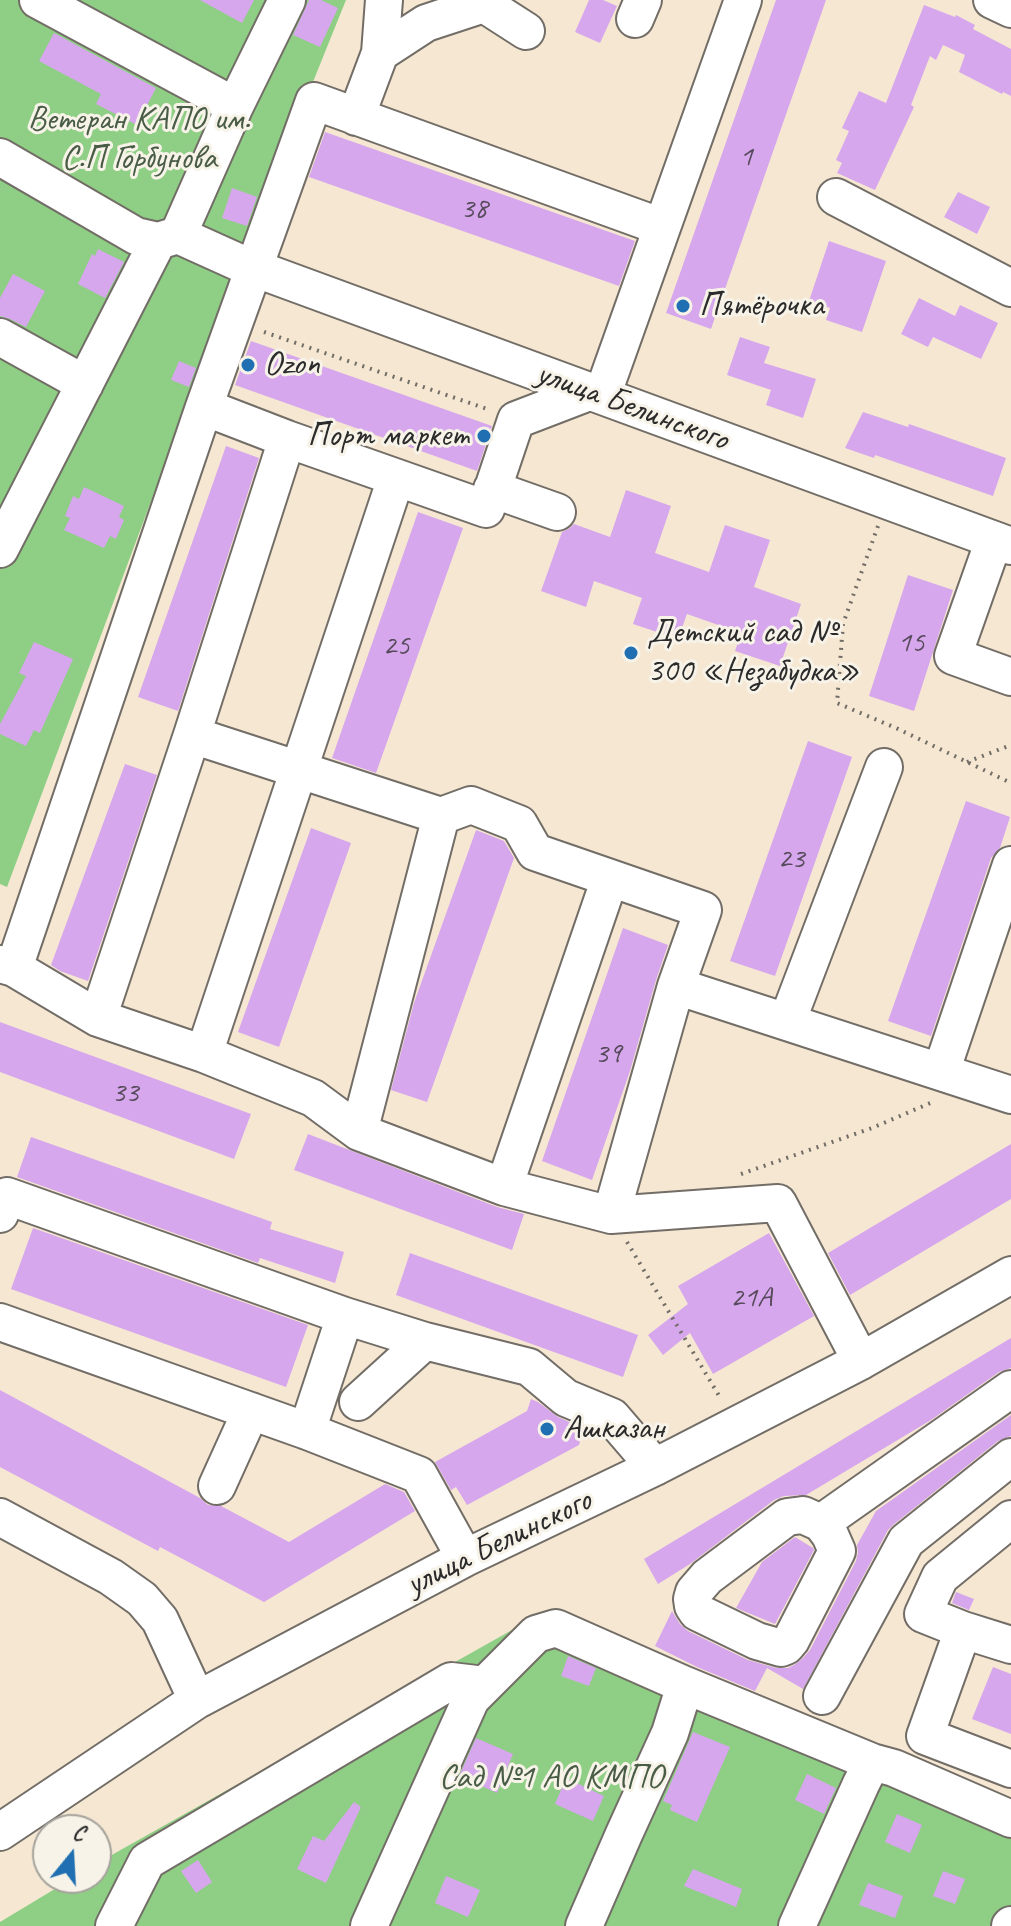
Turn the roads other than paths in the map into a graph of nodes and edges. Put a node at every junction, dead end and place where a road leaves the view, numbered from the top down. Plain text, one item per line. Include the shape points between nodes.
1 (38, 0) edge
2 (287, 0) edge
3 (384, 0) edge
4 (743, 0) edge
5 (992, 0) edge
6 (1011, 9) edge
7 (526, 31) dead end
8 (380, 53) junction
9 (235, 106) junction
10 (356, 117) junction
11 (0, 157) edge
12 (836, 197) dead end
13 (662, 227) junction
14 (168, 238) junction
15 (254, 267) junction
16 (1011, 288) edge
17 (0, 337) edge
18 (85, 384) junction
19 (595, 394) junction
20 (204, 407) junction
21 (287, 439) junction
22 (396, 478) junction
23 (492, 489) junction
24 (557, 512) dead end
25 (5, 527) edge
26 (1003, 543) edge
27 (1011, 677) edge
28 (192, 735) junction
29 (884, 767) dead end
30 (298, 770) junction
31 (441, 816) junction
32 (1011, 865) edge
33 (610, 878) junction
34 (7, 966) edge
35 (676, 986) junction
36 (98, 1018) junction
37 (787, 1022) junction
38 (204, 1054) junction
39 (941, 1072) junction
40 (1011, 1095) edge
41 (359, 1132) junction
42 (504, 1187) junction
43 (0, 1214) edge
44 (611, 1215) junction
45 (1011, 1275) edge
46 (345, 1316) junction
47 (0, 1322) edge
48 (425, 1341) junction
49 (861, 1361) junction
50 (1011, 1389) edge
51 (358, 1402) dead end
52 (251, 1411) junction
53 (307, 1431) junction
54 (1011, 1457) edge
55 (655, 1467) junction
56 (217, 1486) dead end
57 (0, 1517) edge
58 (1011, 1519) edge
59 (821, 1523) dead end
60 (465, 1558) junction
61 (963, 1630) junction
62 (1011, 1645) edge
63 (485, 1685) junction
64 (685, 1685) junction
65 (822, 1696) dead end
66 (197, 1700) junction
67 (872, 1762) junction
68 (1011, 1769) edge
69 (1011, 1819) edge
70 (0, 1832) edge
71 (114, 1926) edge
72 (369, 1926) edge
73 (584, 1926) edge
74 (797, 1926) edge

1 - 9 street
2 - 9 street
3 - 8 street
4 - 13 street
5 - 6 street
7 - 8 street via 484,4 426,23
8 - 10 street
9 - 14 street
10 - 13 street
10 - 15 street via 314,101
11 - 14 street, улица Белинского via 136,236
12 - 16 street
13 - 19 street
14 - 15 street, улица Белинского
14 - 18 street
15 - 19 street, улица Белинского
15 - 20 street
17 - 18 street
18 - 25 street
19 - 23 street via 516,420
19 - 26 street, улица Белинского
20 - 21 street
20 - 34 street
21 - 22 street
21 - 28 street
22 - 23 street via 486,509
22 - 30 street
23 - 24 street
26 - 27 street via 953,656
28 - 30 street
28 - 36 street
29 - 37 street
30 - 31 street
30 - 38 street
31 - 33 street via 471,805 519,824 535,852
31 - 41 street
32 - 39 street
33 - 35 street via 703,910
33 - 42 street
34 - 36 street
35 - 37 street
35 - 44 street
36 - 38 street
37 - 39 street
38 - 41 street via 313,1098
39 - 40 street
41 - 42 street
42 - 44 street
43 - 46 street via 7,1196
44 - 49 street via 778,1203
45 - 49 street, улица Белинского
46 - 48 street
46 - 53 street
47 - 52 street
48 - 51 street
48 - 55 street via 529,1367 566,1398 612,1417
49 - 55 street, улица Белинского
50 - 59 street
52 - 53 street
52 - 56 street
53 - 60 street via 419,1475
54 - 65 street via 906,1541
55 - 60 street, улица Белинского
57 - 66 street via 142,1599 160,1620
58 - 61 street via 940,1577 923,1614
60 - 66 street, улица Белинского
61 - 62 street
61 - 68 street via 925,1736
63 - 64 street via 536,1634 556,1628
63 - 71 street via 451,1681 147,1861
63 - 72 street via 471,1699
64 - 67 street
64 - 73 street via 670,1733
66 - 70 street, улица Белинского
67 - 69 street
67 - 74 street

